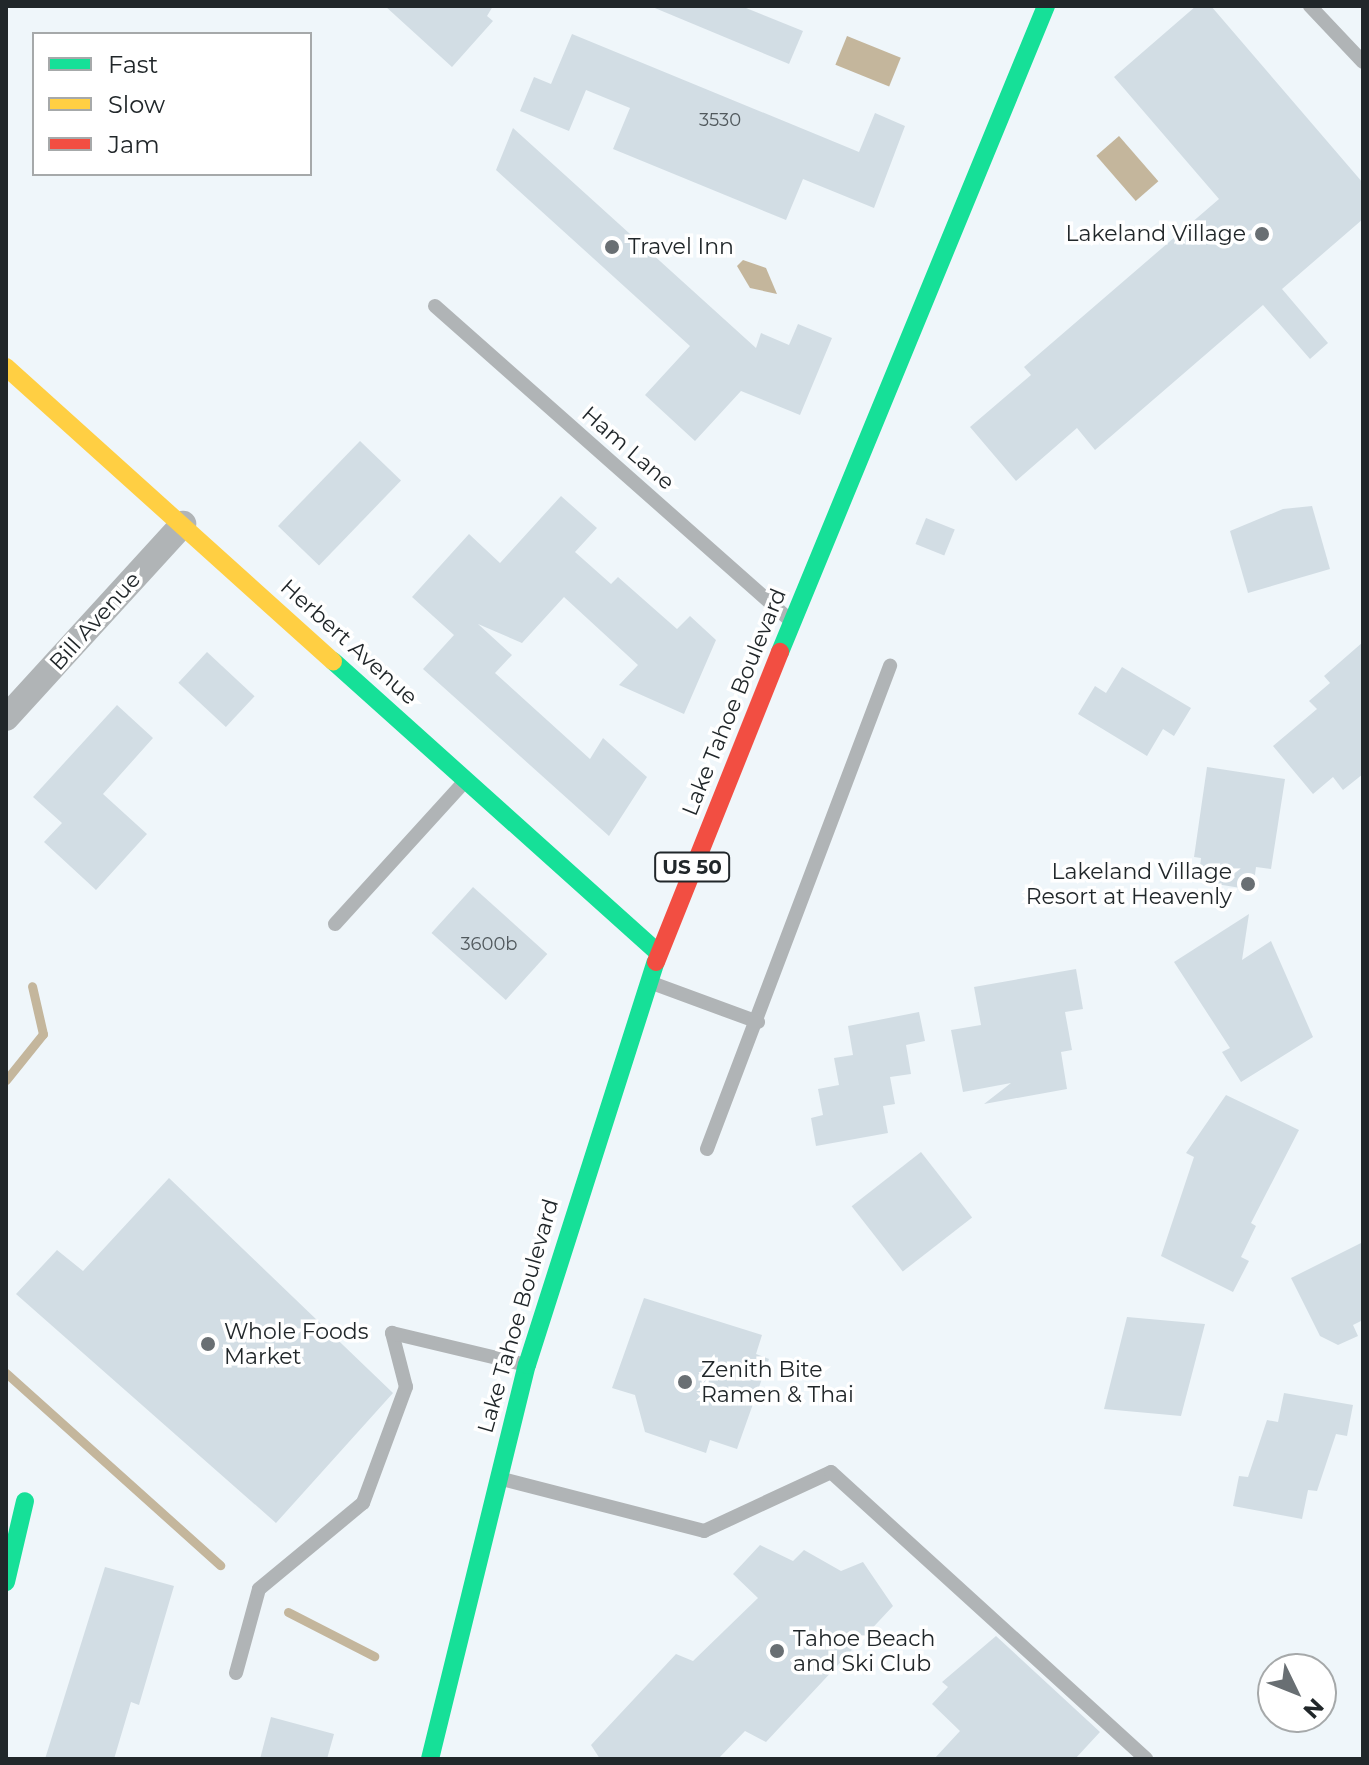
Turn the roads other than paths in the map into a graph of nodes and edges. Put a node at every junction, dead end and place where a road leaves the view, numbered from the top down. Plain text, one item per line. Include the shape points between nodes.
1 (1046, 6) edge
2 (1310, 6) edge
3 (1363, 62) edge
4 (435, 306) dead end
5 (6, 367) edge
6 (183, 524) junction
7 (792, 622) junction
8 (890, 666) dead end
9 (6, 718) edge
10 (465, 780) junction
11 (335, 924) dead end
12 (658, 953) junction
13 (648, 981) junction
14 (758, 1022) junction
15 (707, 1149) dead end
16 (527, 1365) junction
17 (497, 1478) junction
18 (25, 1501) dead end
19 (6, 1582) edge
20 (236, 1673) dead end
21 (430, 1759) edge
22 (1146, 1759) edge

1 - 7 main road, Lake Tahoe Boulevard / US 50
2 - 3 lane
4 - 7 lane, Ham Lane
5 - 6 main road, Herbert Avenue
6 - 9 street, Bill Avenue
6 - 10 main road, Herbert Avenue
7 - 12 main road, Lake Tahoe Boulevard / US 50
8 - 14 lane
10 - 11 lane
10 - 12 main road, Herbert Avenue
12 - 13 main road, Lake Tahoe Boulevard / US 50
13 - 14 lane
13 - 16 main road, Lake Tahoe Boulevard / US 50
14 - 15 lane
16 - 17 main road, Lake Tahoe Boulevard / US 50
16 - 20 lane via 392,1333 406,1387 363,1503 259,1589
17 - 21 main road, Lake Tahoe Boulevard / US 50
17 - 22 lane via 704,1531 831,1472
18 - 19 main road

